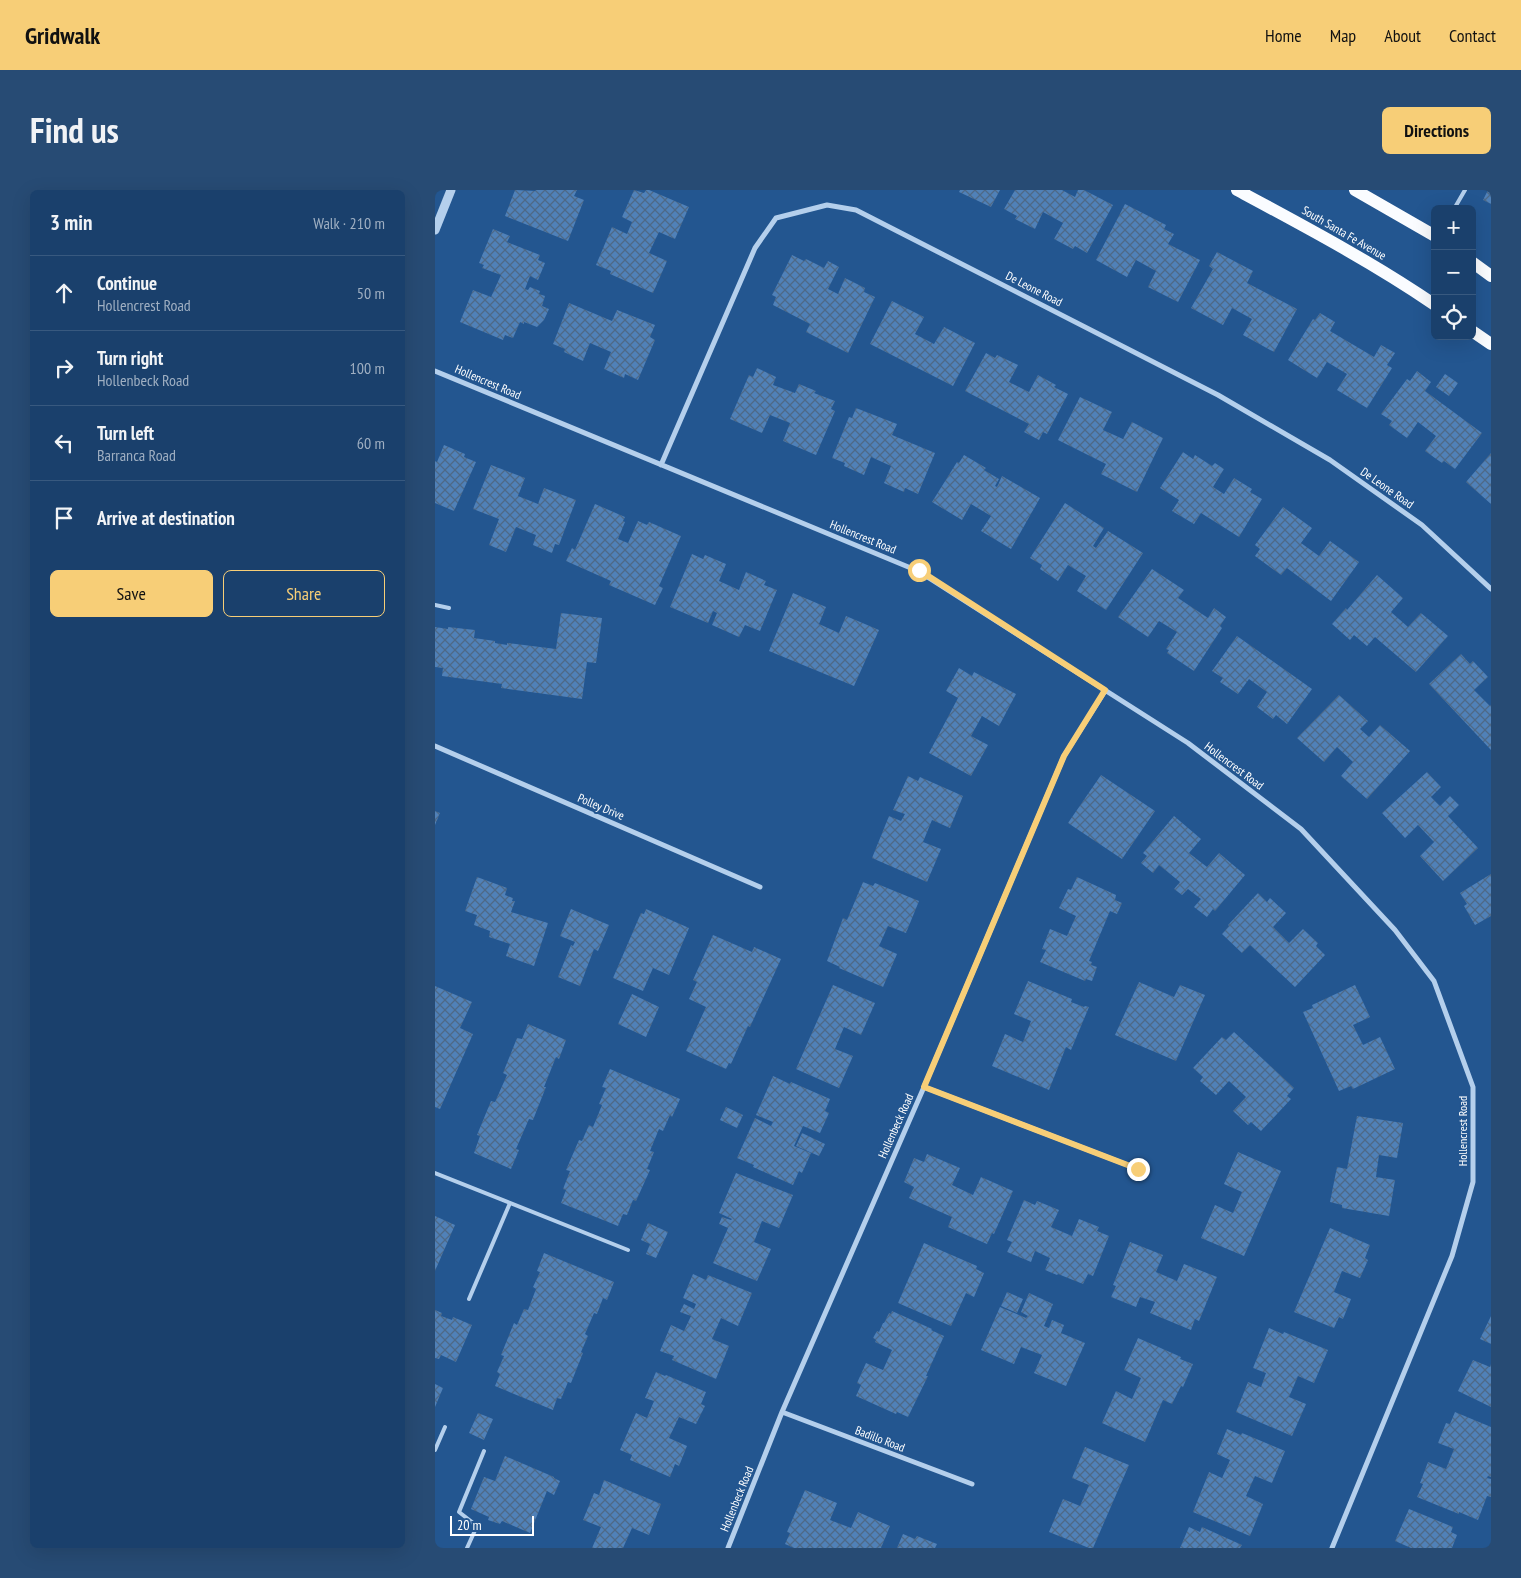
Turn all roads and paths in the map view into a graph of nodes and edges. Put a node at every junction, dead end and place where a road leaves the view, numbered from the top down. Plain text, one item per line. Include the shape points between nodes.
1 (451, 190) edge
2 (1237, 190) edge
3 (1355, 190) edge
4 (1465, 190) edge
5 (1456, 205) edge
6 (435, 230) edge
7 (1431, 234) edge
8 (1476, 265) edge
9 (1491, 276) edge
10 (1431, 302) edge
11 (1476, 334) edge
12 (1491, 344) edge
13 (435, 371) edge
14 (661, 465) junction
15 (1491, 590) edge
16 (435, 605) edge
17 (449, 608) dead end
18 (1105, 690) junction
19 (435, 746) edge
20 (760, 887) dead end
21 (924, 1087) junction
22 (1138, 1169) dead end
23 (435, 1173) edge
24 (510, 1203) junction
25 (628, 1250) dead end
26 (469, 1299) dead end
27 (782, 1412) junction
28 (445, 1427) dead end
29 (435, 1450) edge
30 (484, 1451) dead end
31 (972, 1484) dead end
32 (467, 1548) edge
33 (728, 1548) edge
34 (1332, 1548) edge

1 - 6 street
2 - 10 main road, South Santa Fe Avenue via 1305,226
3 - 7 main road
4 - 5 lane
8 - 9 main road
11 - 12 main road
13 - 14 street, Hollencrest Road
14 - 15 street, De Leone Road via 755,248 776,218 827,204 856,210 1218,395 1330,460 1422,525
14 - 18 street, Hollencrest Road via 919,570
16 - 17 lane
18 - 21 street, Hollenbeck Road via 1064,756
18 - 34 street, Hollencrest Road via 1188,743 1301,830 1395,930 1434,981 1473,1087 1473,1182 1451,1256
19 - 20 street, Polley Drive
21 - 22 street
21 - 27 street, Hollenbeck Road
23 - 24 lane
24 - 25 lane
24 - 26 lane
27 - 31 street, Badillo Road
27 - 33 street, Hollenbeck Road
28 - 29 lane
30 - 32 lane via 459,1512 477,1526

